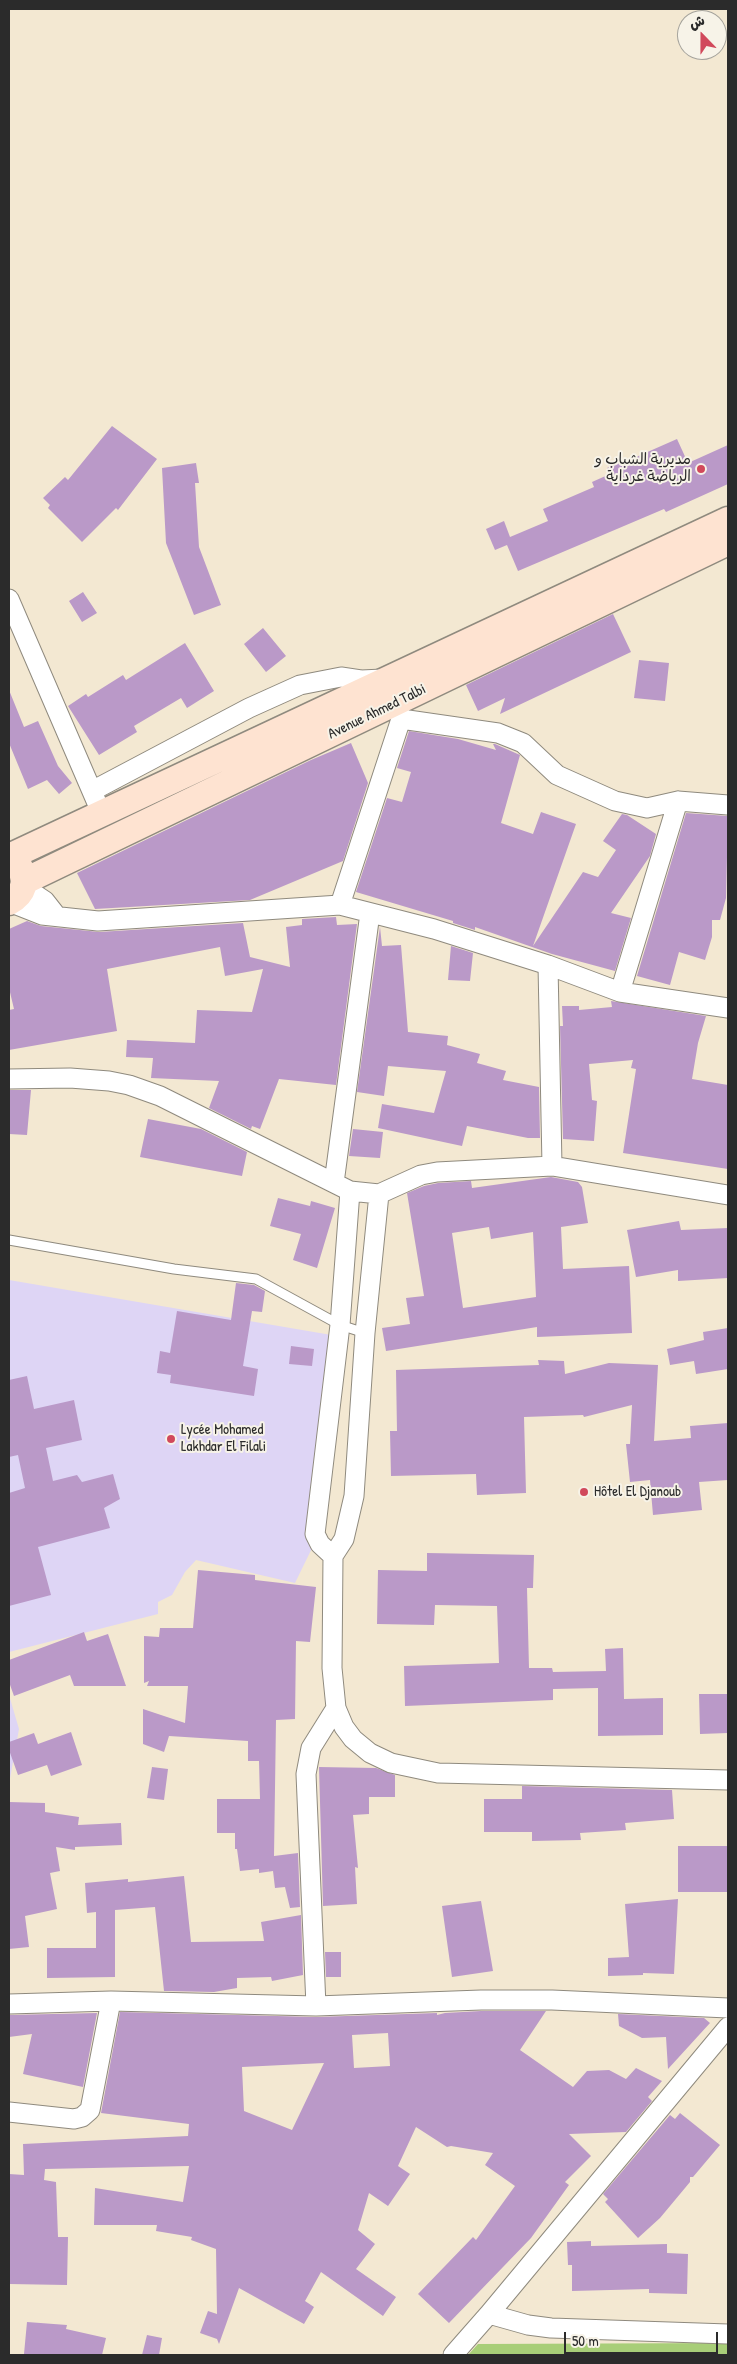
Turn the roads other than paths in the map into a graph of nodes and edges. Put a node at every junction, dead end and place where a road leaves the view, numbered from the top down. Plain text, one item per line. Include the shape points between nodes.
1 (728, 520) edge
2 (728, 542) edge
3 (9, 599) edge
4 (386, 678) junction
5 (399, 710) junction
6 (92, 791) junction
7 (678, 801) junction
8 (728, 805) edge
9 (102, 815) junction
10 (9, 858) edge
11 (16, 893) edge
12 (340, 905) junction
13 (370, 913) junction
14 (548, 965) junction
15 (620, 992) junction
16 (728, 1008) edge
17 (9, 1079) edge
18 (552, 1166) junction
19 (342, 1187) junction
20 (378, 1194) junction
21 (728, 1195) edge
22 (9, 1240) edge
23 (340, 1325) junction
24 (365, 1333) junction
25 (332, 1556) junction
26 (336, 1708) junction
27 (728, 1780) edge
28 (111, 2001) junction
29 (9, 2004) edge
30 (316, 2006) junction
31 (728, 2008) edge
32 (728, 2027) edge
33 (9, 2112) edge
34 (489, 2314) junction
35 (728, 2334) edge
36 (453, 2355) edge

1 - 4 main road
2 - 5 main road, Avenue Ahmed Talbi
3 - 6 street
4 - 6 street via 361,680 341,677 300,685 249,708
4 - 9 main road
5 - 7 street via 512,738 523,743 557,776 615,801 647,808
5 - 11 main road, Avenue Ahmed Talbi
5 - 12 street
6 - 9 street
7 - 8 street
7 - 15 street
9 - 10 main road
10 - 11 main road via 20,866
11 - 12 street via 45,901 56,915 98,921
12 - 13 street
13 - 14 street via 434,929
13 - 19 street
14 - 15 street
14 - 18 street
15 - 16 street
17 - 19 street via 70,1078 128,1085 160,1096
18 - 20 street via 429,1173
18 - 21 street
19 - 20 street
19 - 23 street
20 - 24 street
22 - 23 lane via 174,1269 256,1279
23 - 24 lane
23 - 25 street via 315,1534
24 - 25 street via 354,1496 344,1538
25 - 26 street via 332,1668
26 - 27 street via 344,1727 370,1753 391,1763 438,1772
26 - 30 street via 312,1748 306,1774
28 - 29 street
28 - 30 street
28 - 33 street via 90,2110 74,2119
30 - 31 street via 552,2000
32 - 34 street
34 - 35 street via 551,2328
34 - 36 street

